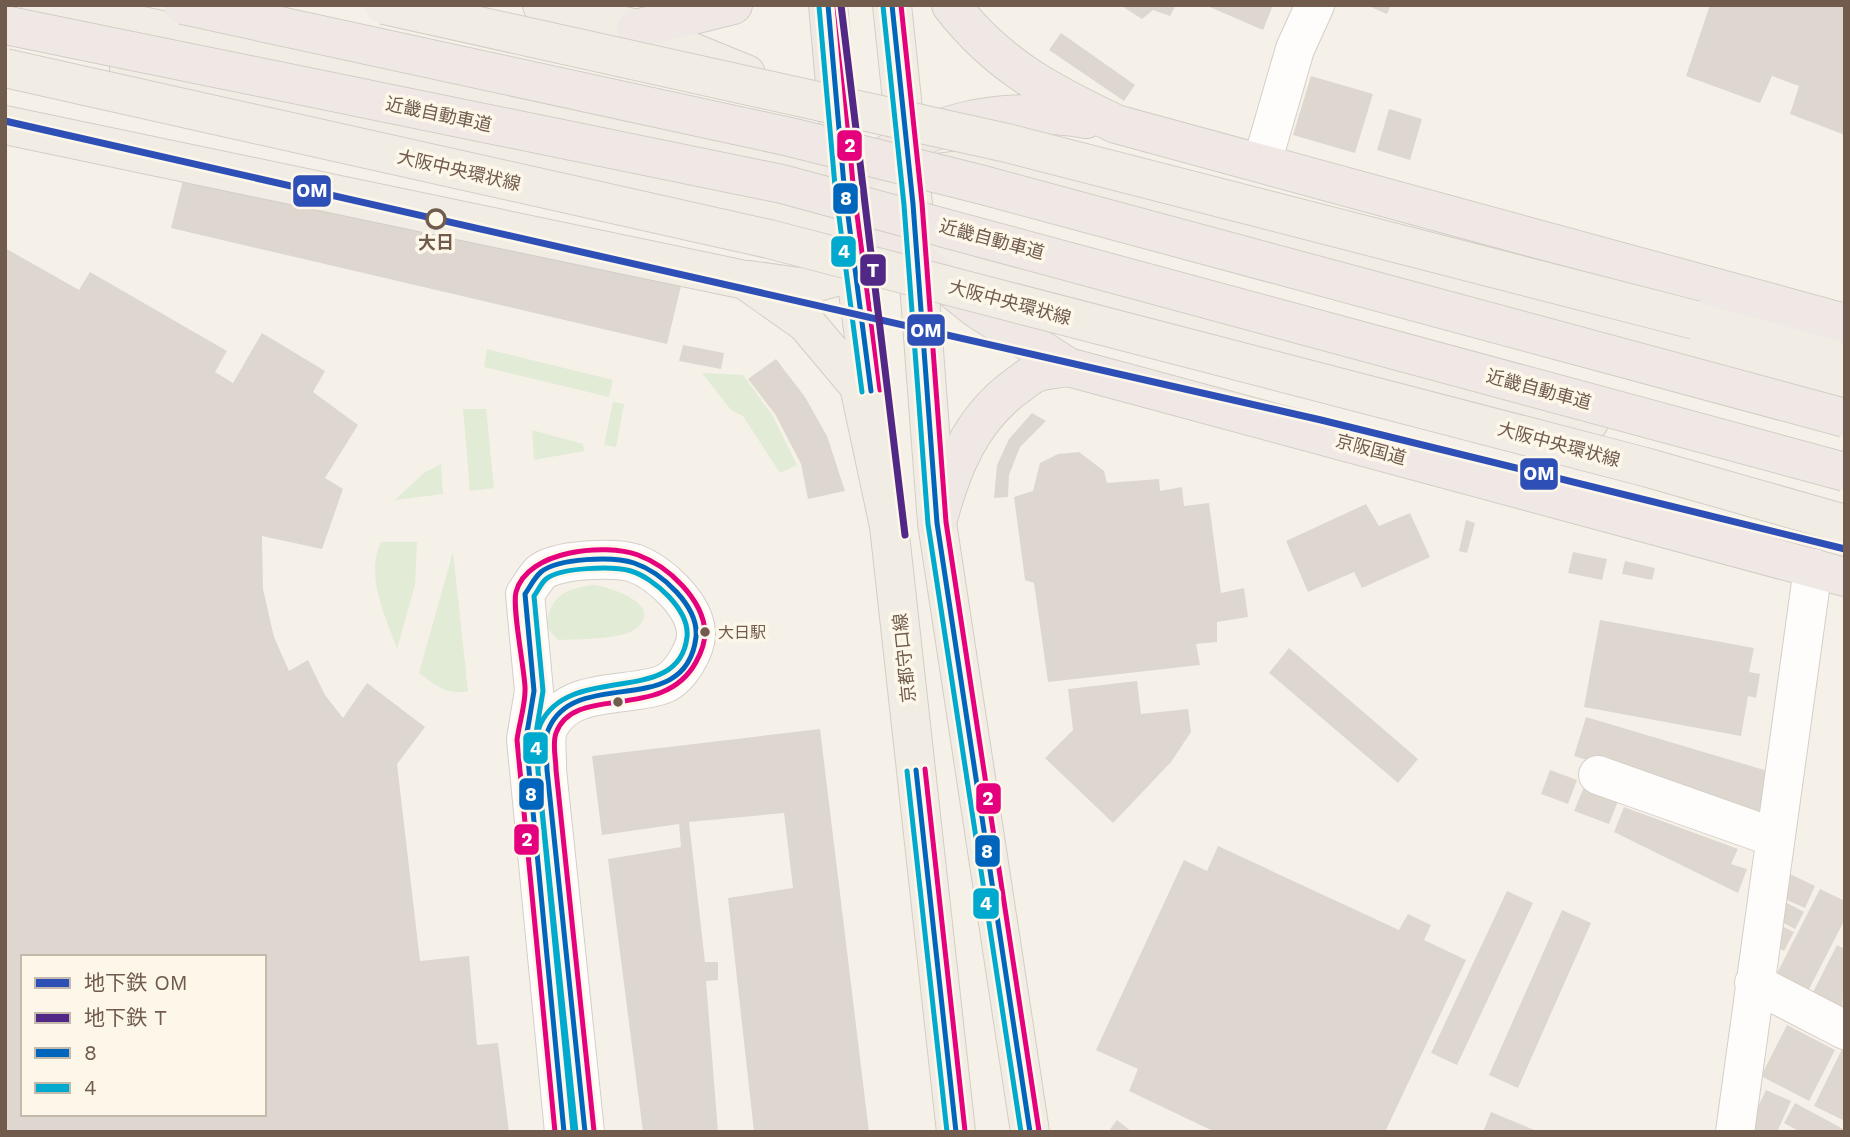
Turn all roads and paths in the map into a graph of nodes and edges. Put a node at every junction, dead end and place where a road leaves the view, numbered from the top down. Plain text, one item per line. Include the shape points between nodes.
1 (41, 5) edge
2 (183, 5) edge
3 (384, 5) edge
4 (542, 5) edge
5 (733, 5) edge
6 (828, 5) edge
7 (892, 5) edge
8 (951, 5) edge
9 (1315, 5) edge
10 (5, 25) edge
11 (636, 29) junction
12 (5, 42) edge
13 (5, 68) edge
14 (1116, 124) junction
15 (5, 125) edge
16 (839, 128) junction
17 (1262, 163) junction
18 (885, 198) junction
19 (855, 270) junction
20 (745, 280) junction
21 (1845, 323) edge
22 (1845, 362) edge
23 (1068, 367) junction
24 (1845, 395) edge
25 (1845, 418) edge
26 (1845, 472) edge
27 (1845, 491) edge
28 (937, 523) junction
29 (1845, 524) edge
30 (889, 526) junction
31 (1829, 573) edge
32 (1598, 775) dead end
33 (1773, 837) junction
34 (1754, 983) junction
35 (1845, 1030) edge
36 (564, 1132) edge
37 (584, 1132) edge
38 (956, 1132) edge
39 (1030, 1132) edge
40 (1735, 1132) edge

1 - 18 main road
2 - 25 highway, bridge via 790,137
3 - 22 main road, bridge via 1007,143
4 - 11 main road
5 - 11 highway
6 - 16 highway
7 - 18 main road
8 - 14 highway via 999,58 1030,80
9 - 17 street via 1295,49
10 - 26 highway, 近畿自動車道, bridge via 782,184
11 - 16 main road via 770,83
12 - 18 main road via 831,222
13 - 29 main road, 大阪中央環状線, bridge via 769,239 1645,467
14 - 17 highway
14 - 18 highway via 1031,112 991,114 956,123
15 - 20 main road
16 - 18 highway
17 - 21 highway
18 - 19 main road
18 - 23 highway, 京阪国道 via 977,309
18 - 24 main road via 1001,165
18 - 27 main road via 979,260
18 - 28 main road
19 - 20 main road via 799,287
19 - 30 main road, 京都守口線
20 - 30 main road via 806,323 859,386
23 - 28 highway via 1035,373 1003,395 978,423 951,475
23 - 31 highway, 京阪国道
28 - 39 main road
30 - 38 main road, 京都守口線
31 - 33 street
32 - 33 street
33 - 34 street
34 - 35 street
34 - 40 street
36 - 37 street via 526,739 534,691 525,594 542,571 576,560 634,563 688,607 696,633 688,660 665,684 569,704 549,728 548,770

